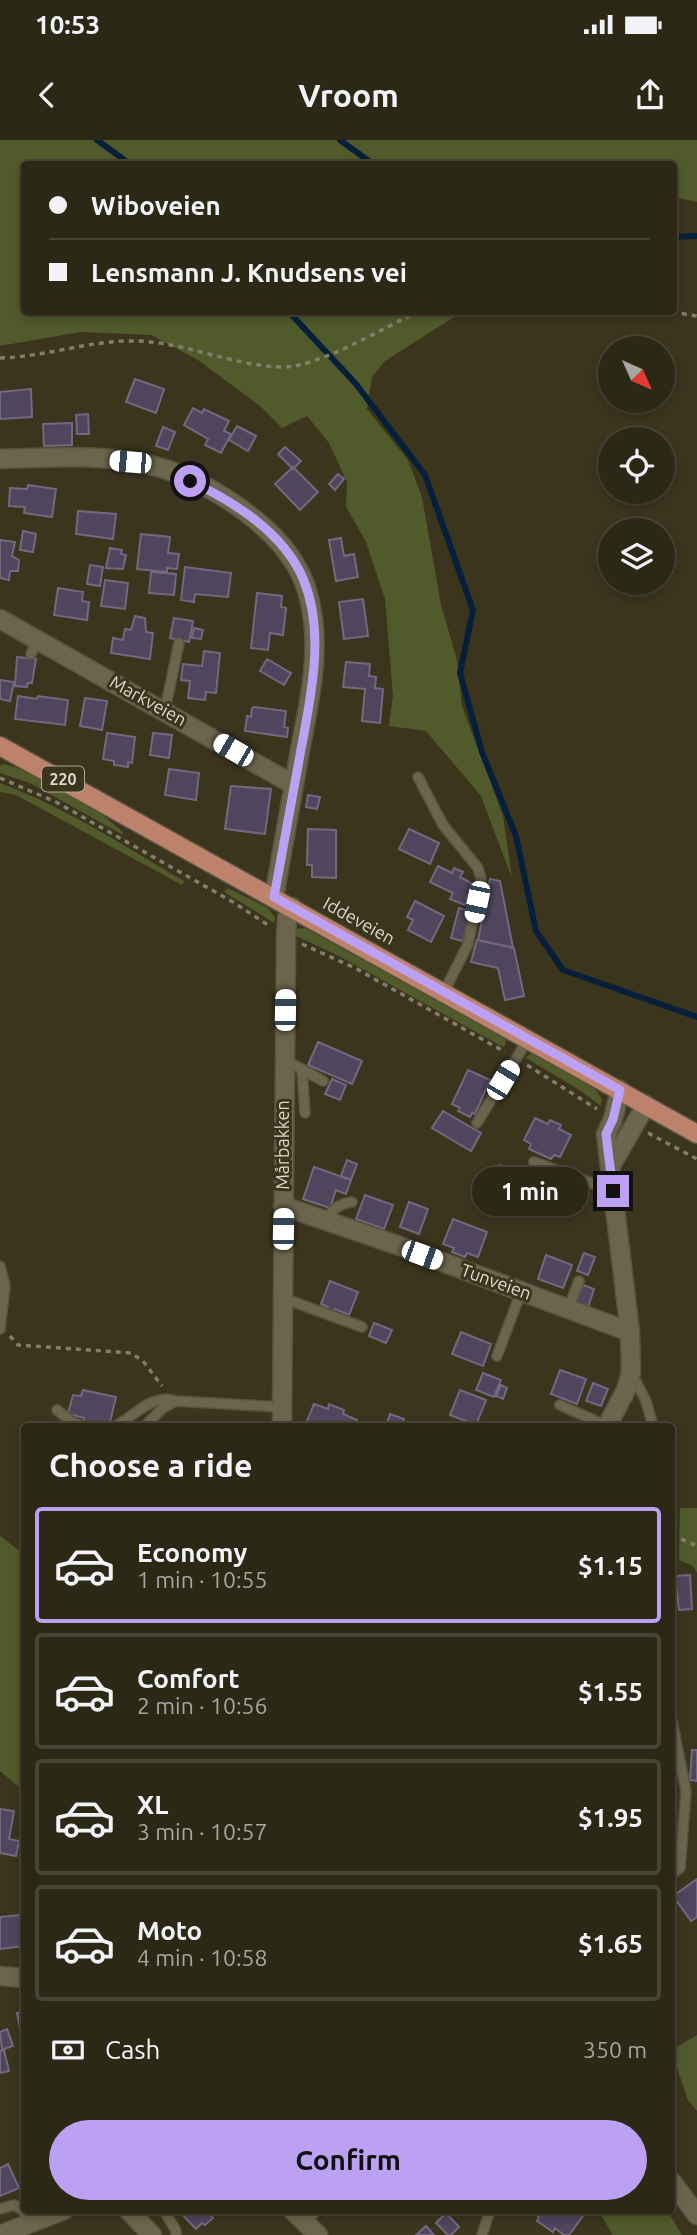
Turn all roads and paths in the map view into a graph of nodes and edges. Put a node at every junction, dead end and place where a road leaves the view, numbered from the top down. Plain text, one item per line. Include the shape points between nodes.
1 (677, 313) edge
2 (411, 315) edge
3 (697, 316) edge
4 (0, 358) edge
5 (0, 459) edge
6 (0, 619) edge
7 (179, 643) dead end
8 (165, 710) junction
9 (0, 746) edge
10 (418, 777) dead end
11 (0, 778) edge
12 (294, 785) junction
13 (274, 897) junction
14 (292, 908) junction
15 (286, 937) junction
16 (444, 992) junction
17 (528, 1039) junction
18 (516, 1058) junction
19 (284, 1060) junction
20 (302, 1069) junction
21 (323, 1081) dead end
22 (620, 1090) junction
23 (646, 1105) junction
24 (305, 1113) dead end
25 (613, 1119) junction
26 (478, 1123) dead end
27 (633, 1130) junction
28 (697, 1134) edge
29 (697, 1159) edge
30 (534, 1161) dead end
31 (610, 1167) junction
32 (613, 1191) junction
33 (352, 1202) dead end
34 (283, 1206) junction
35 (326, 1220) junction
36 (0, 1266) edge
37 (579, 1282) dead end
38 (521, 1292) junction
39 (282, 1297) junction
40 (568, 1309) junction
41 (362, 1327) dead end
42 (0, 1329) edge
43 (629, 1332) junction
44 (496, 1356) dead end
45 (631, 1372) junction
46 (176, 1401) junction
47 (560, 1405) dead end
48 (280, 1407) junction
49 (57, 1410) dead end
50 (74, 1423) edge
51 (121, 1423) edge
52 (148, 1423) edge
53 (282, 1423) edge
54 (600, 1423) edge
55 (609, 1423) edge
56 (652, 1423) edge
57 (675, 1536) edge
58 (697, 1546) edge
59 (675, 1735) edge
60 (675, 1872) edge
61 (0, 1976) edge
62 (21, 1978) edge
63 (675, 2186) edge
64 (0, 2209) edge
65 (21, 2209) edge
66 (25, 2214) edge
67 (54, 2214) edge
68 (132, 2214) edge
69 (166, 2214) edge
70 (489, 2214) edge
71 (697, 2215) edge
72 (29, 2224) junction
73 (0, 2235) edge
74 (152, 2235) edge
75 (176, 2235) edge
76 (482, 2235) edge

1 - 3 path
2 - 4 path via 320,359 286,367 129,341
5 - 12 street via 77,457 169,470 242,510 285,548 304,581 314,630 310,698
6 - 8 street, Markveien via 34,647
7 - 8 lane
8 - 12 street, Markveien
9 - 13 main road, Iddeveien / 220
10 - 16 lane via 443,825 478,868 481,879 468,944
11 - 15 path via 56,802
12 - 13 street
13 - 14 main road, Iddeveien / 220
14 - 15 street, Mårbakken
14 - 16 main road, Iddeveien / 220
15 - 18 path via 355,968
15 - 19 street, Mårbakken
16 - 17 main road, Iddeveien / 220
17 - 18 lane
17 - 22 main road, Iddeveien / 220
18 - 25 path
18 - 26 lane
19 - 20 lane
19 - 34 street, Mårbakken
20 - 21 lane
20 - 24 lane
22 - 23 main road, Iddeveien / 220
22 - 25 street
23 - 27 street
23 - 28 main road, Iddeveien / 220
25 - 31 street via 606,1134
27 - 29 path via 653,1134
27 - 31 street
30 - 32 lane
31 - 32 street
32 - 43 street
33 - 35 lane via 334,1208
34 - 35 street, Tunveien
34 - 39 street, Mårbakken
35 - 38 street, Tunveien via 399,1240
36 - 42 lane via 5,1286
37 - 40 lane
38 - 40 street, Tunveien
38 - 44 lane
39 - 41 lane
39 - 48 street, Mårbakken
40 - 43 street, Tunveien
42 - 46 path via 18,1345 131,1353
43 - 45 street
45 - 55 street
45 - 56 lane
46 - 48 lane
46 - 51 lane via 158,1399
46 - 52 lane
47 - 54 lane
48 - 53 street, Mårbakken
49 - 50 lane
57 - 58 path
59 - 60 lane via 687,1791 680,1868
61 - 62 street
63 - 71 street
64 - 65 lane via 14,2205
66 - 72 lane
67 - 72 street
68 - 74 street
69 - 75 lane
70 - 76 lane
72 - 73 street

